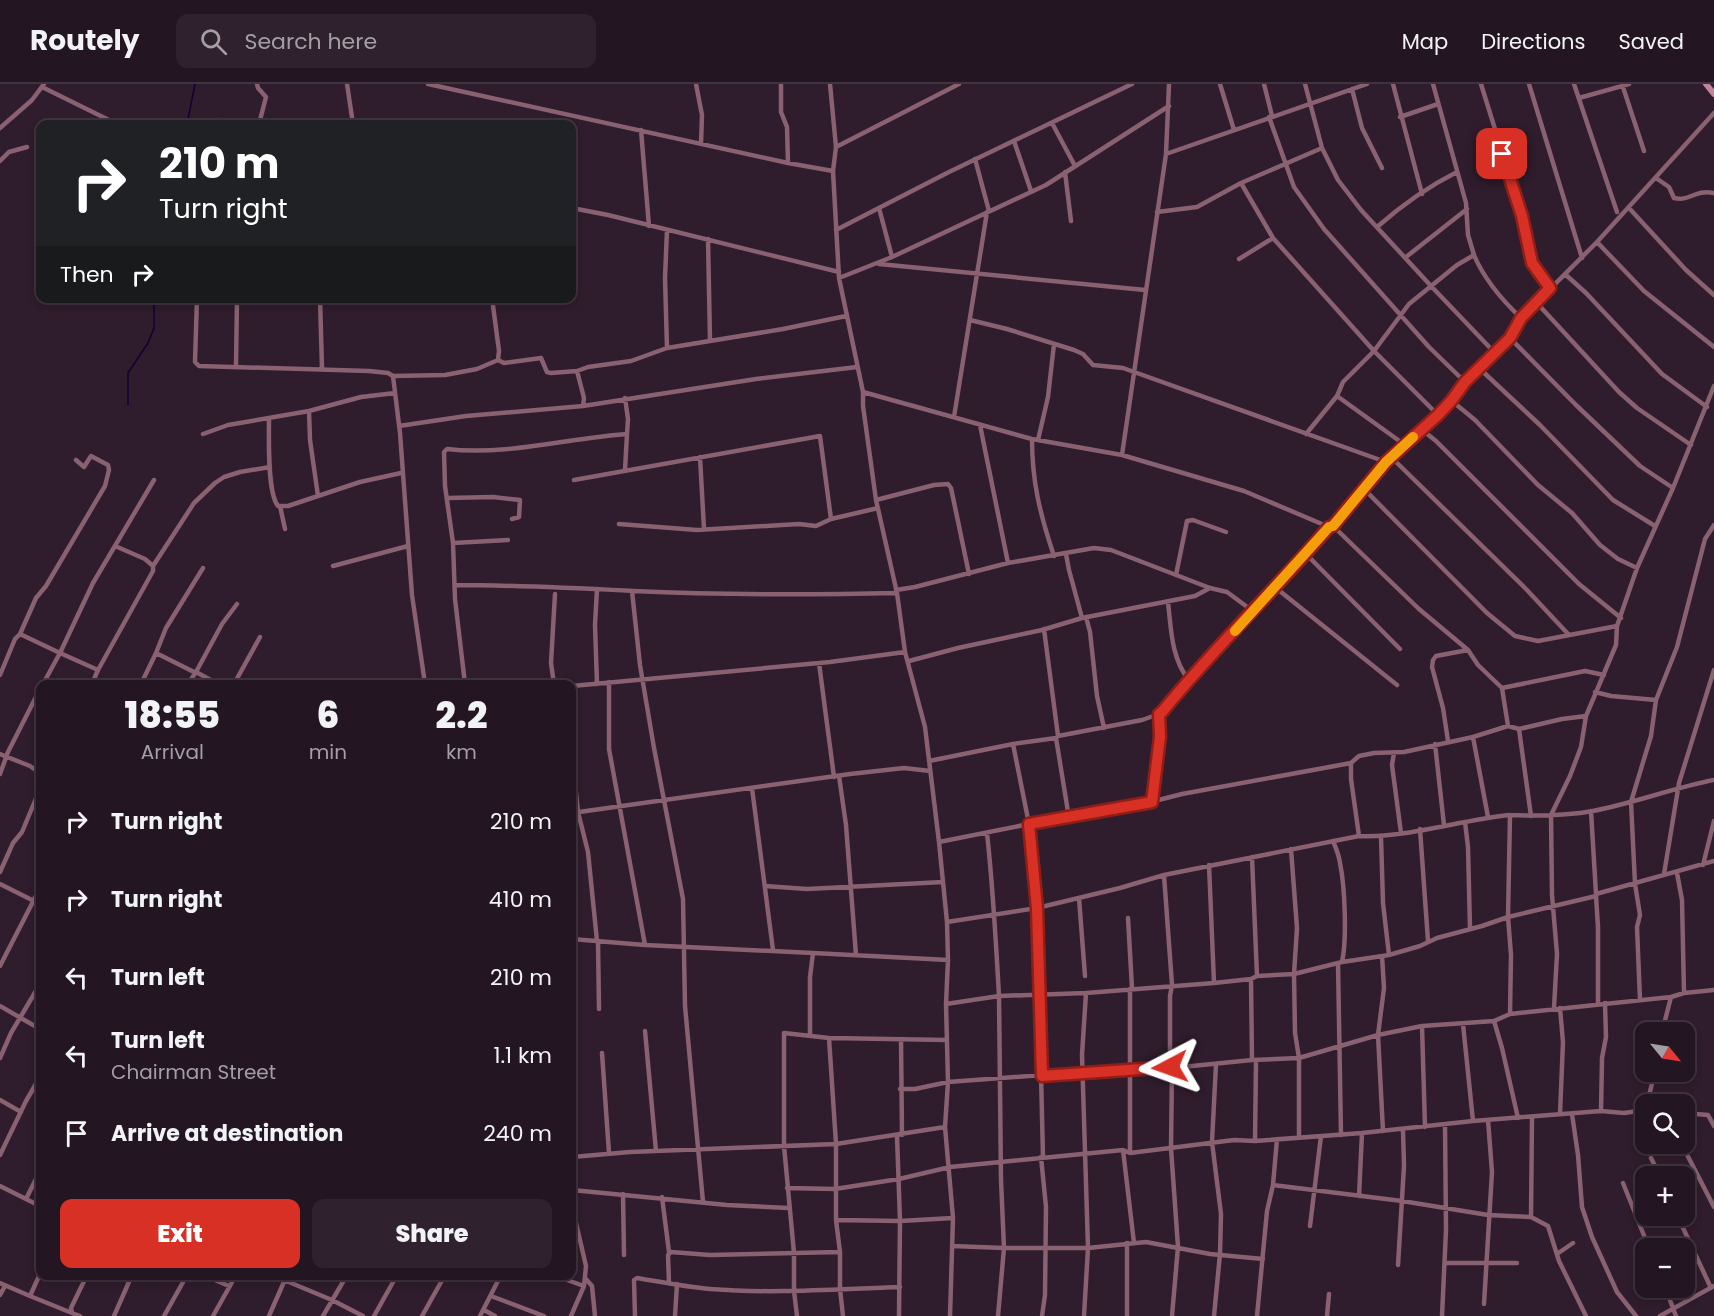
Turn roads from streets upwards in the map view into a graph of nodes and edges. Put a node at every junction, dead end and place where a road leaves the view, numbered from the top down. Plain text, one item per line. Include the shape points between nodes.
1 (257, 84) edge
2 (347, 84) edge
3 (428, 84) edge
4 (696, 84) edge
5 (781, 84) edge
6 (830, 84) edge
7 (959, 84) edge
8 (1132, 84) edge
9 (1169, 84) edge
10 (1221, 84) edge
11 (1264, 84) edge
12 (1305, 84) edge
13 (1367, 84) edge
14 (1393, 84) edge
15 (1433, 84) edge
16 (1481, 84) edge
17 (1528, 84) edge
18 (1574, 84) edge
19 (1629, 84) edge
20 (1706, 84) edge
21 (1623, 85) edge
22 (43, 86) edge
23 (1352, 89) junction
24 (1714, 94) edge
25 (1579, 98) junction
26 (1312, 104) junction
27 (1438, 104) junction
28 (1169, 106) junction
29 (1714, 113) edge
30 (1270, 117) junction
31 (1400, 117) junction
32 (107, 120) edge
33 (260, 120) edge
34 (352, 120) edge
35 (1052, 123) junction
36 (0, 128) edge
37 (641, 130) junction
38 (1234, 130) junction
39 (1014, 141) junction
40 (701, 144) junction
41 (27, 147) dead end
42 (836, 147) junction
43 (1322, 148) junction
44 (1644, 151) dead end
45 (1166, 154) junction
46 (975, 159) junction
47 (0, 161) edge
48 (788, 163) junction
49 (1284, 164) junction
50 (1075, 166) junction
51 (1382, 168) dead end
52 (833, 171) junction
53 (1065, 172) junction
54 (1457, 172) junction
55 (1656, 178) junction
56 (1241, 183) junction
57 (1031, 191) junction
58 (1714, 193) edge
59 (1422, 194) junction
60 (879, 208) junction
61 (1629, 208) junction
62 (576, 209) edge
63 (1467, 209) junction
64 (988, 211) junction
65 (1157, 212) junction
66 (1617, 212) dead end
67 (1071, 221) dead end
68 (649, 226) junction
69 (1377, 227) junction
70 (667, 230) junction
71 (836, 230) junction
72 (1273, 238) junction
73 (708, 239) junction
74 (1597, 242) junction
75 (1474, 255) junction
76 (892, 257) junction
77 (1406, 257) junction
78 (1582, 258) junction
79 (1239, 260) dead end
80 (877, 264) junction
81 (977, 274) junction
82 (839, 275) junction
83 (1566, 275) junction
84 (1431, 286) junction
85 (1550, 288) junction
86 (1145, 290) junction
87 (1714, 296) edge
88 (1536, 302) junction
89 (197, 303) edge
90 (236, 303) edge
91 (320, 303) edge
92 (493, 303) edge
93 (1400, 315) junction
94 (846, 316) junction
95 (1521, 318) junction
96 (970, 320) junction
97 (1510, 338) junction
98 (710, 341) junction
99 (1054, 344) junction
100 (1714, 347) edge
101 (667, 348) junction
102 (1374, 351) junction
103 (1494, 352) junction
104 (498, 360) junction
105 (236, 366) junction
106 (856, 367) junction
107 (322, 369) junction
108 (1480, 369) junction
109 (577, 371) junction
110 (1133, 374) junction
111 (393, 376) junction
112 (1465, 382) junction
113 (1714, 386) edge
114 (863, 392) junction
115 (394, 393) junction
116 (1337, 396) junction
117 (625, 398) junction
118 (1452, 400) junction
119 (583, 406) junction
120 (1707, 407) junction
121 (309, 411) junction
122 (1438, 415) junction
123 (954, 417) junction
124 (269, 419) junction
125 (980, 424) junction
126 (399, 426) junction
127 (1421, 429) junction
128 (203, 434) dead end
129 (627, 434) junction
130 (1306, 434) junction
131 (1035, 439) junction
132 (1405, 445) junction
133 (1691, 445) junction
134 (1122, 455) junction
135 (700, 457) junction
136 (1388, 459) junction
137 (76, 460) dead end
138 (270, 467) junction
139 (625, 470) junction
140 (401, 473) junction
141 (154, 480) dead end
142 (574, 480) dead end
143 (1363, 488) junction
144 (1673, 488) junction
145 (318, 496) junction
146 (447, 498) junction
147 (876, 500) junction
148 (280, 506) junction
149 (878, 508) junction
150 (512, 519) dead end
151 (831, 519) junction
152 (619, 524) dead end
153 (1714, 525) edge
154 (1655, 526) junction
155 (1331, 527) junction
156 (285, 529) dead end
157 (704, 529) junction
158 (1226, 532) dead end
159 (508, 540) dead end
160 (453, 543) junction
161 (115, 546) junction
162 (408, 546) junction
163 (1066, 554) junction
164 (1306, 554) junction
165 (1053, 556) junction
166 (1008, 563) junction
167 (153, 566) junction
168 (333, 566) dead end
169 (203, 568) dead end
170 (1637, 568) junction
171 (969, 574) junction
172 (1176, 575) junction
173 (455, 585) junction
174 (1210, 588) junction
175 (1276, 588) junction
176 (597, 589) junction
177 (632, 591) junction
178 (897, 592) junction
179 (555, 594) dead end
180 (1168, 602) junction
181 (237, 604) dead end
182 (1254, 612) junction
183 (1084, 617) junction
184 (1621, 618) junction
185 (1617, 626) junction
186 (1044, 629) junction
187 (20, 634) junction
188 (1569, 635) junction
189 (260, 637) dead end
190 (1400, 649) dead end
191 (1468, 650) junction
192 (905, 652) junction
193 (60, 653) junction
194 (156, 653) junction
195 (909, 661) junction
196 (819, 663) junction
197 (98, 670) junction
198 (1714, 670) edge
199 (195, 672) junction
200 (0, 675) edge
201 (1604, 675) junction
202 (643, 678) junction
203 (45, 680) edge
204 (94, 680) edge
205 (143, 680) edge
206 (190, 680) edge
207 (210, 680) edge
208 (236, 680) edge
209 (424, 680) edge
210 (465, 680) edge
211 (553, 680) edge
212 (1189, 680) junction
213 (609, 682) junction
214 (597, 684) junction
215 (576, 686) edge
216 (1397, 686) dead end
217 (1502, 688) junction
218 (1595, 692) junction
219 (36, 697) edge
220 (1656, 700) junction
221 (1159, 714) junction
222 (1586, 716) junction
223 (1509, 726) junction
224 (1104, 728) junction
225 (1519, 729) junction
226 (1057, 737) junction
227 (1473, 737) junction
228 (1448, 741) junction
229 (1013, 744) junction
230 (1435, 744) junction
231 (1394, 753) junction
232 (0, 754) edge
233 (7, 756) junction
234 (929, 761) junction
235 (1351, 763) junction
236 (36, 770) edge
237 (930, 771) junction
238 (0, 774) edge
239 (837, 776) junction
240 (1714, 780) edge
241 (752, 788) junction
242 (1678, 788) junction
243 (576, 792) edge
244 (36, 799) edge
245 (664, 801) junction
246 (1631, 801) junction
247 (1152, 802) junction
248 (621, 806) junction
249 (1591, 811) junction
250 (578, 812) junction
251 (1510, 815) junction
252 (1551, 815) junction
253 (1531, 816) junction
254 (1488, 817) junction
255 (1069, 818) junction
256 (1714, 821) edge
257 (1465, 822) junction
258 (1029, 824) junction
259 (1444, 825) junction
260 (1420, 829) junction
261 (987, 833) junction
262 (1401, 833) junction
263 (1359, 836) junction
264 (1381, 837) junction
265 (1333, 841) junction
266 (939, 842) junction
267 (1291, 849) junction
268 (1252, 857) junction
269 (1714, 861) edge
270 (1209, 865) junction
271 (1704, 865) junction
272 (0, 872) edge
273 (1677, 873) junction
274 (1664, 874) junction
275 (1164, 875) junction
276 (943, 882) junction
277 (0, 884) edge
278 (1635, 884) junction
279 (765, 886) junction
280 (851, 888) junction
281 (1596, 895) junction
282 (36, 897) edge
283 (1079, 898) junction
284 (34, 901) junction
285 (1553, 907) junction
286 (1037, 908) junction
287 (994, 914) junction
288 (1508, 917) junction
289 (1128, 918) dead end
290 (947, 922) junction
291 (1470, 928) junction
292 (576, 939) edge
293 (598, 941) junction
294 (1428, 941) junction
295 (645, 945) junction
296 (683, 946) junction
297 (773, 950) junction
298 (813, 953) junction
299 (856, 955) junction
300 (1389, 955) junction
301 (1382, 956) junction
302 (948, 960) junction
303 (1340, 962) junction
304 (0, 966) edge
305 (1294, 974) junction
306 (1084, 976) dead end
307 (1257, 976) junction
308 (1251, 979) junction
309 (1214, 983) junction
310 (1172, 985) junction
311 (1131, 988) junction
312 (1714, 990) edge
313 (36, 991) edge
314 (1086, 993) junction
315 (1684, 993) junction
316 (1040, 995) junction
317 (999, 996) junction
318 (1671, 997) junction
319 (1640, 1000) junction
320 (946, 1004) junction
321 (1602, 1004) junction
322 (0, 1006) edge
323 (599, 1008) dead end
324 (1557, 1008) junction
325 (1509, 1014) junction
326 (21, 1019) junction
327 (1494, 1021) junction
328 (1665, 1022) edge
329 (1463, 1024) junction
330 (1422, 1026) junction
331 (36, 1027) edge
332 (645, 1030) dead end
333 (810, 1035) junction
334 (1378, 1035) junction
335 (829, 1038) junction
336 (901, 1039) junction
337 (947, 1040) junction
338 (1339, 1046) junction
339 (602, 1053) dead end
340 (0, 1058) edge
341 (1299, 1058) junction
342 (1254, 1060) junction
343 (1216, 1064) junction
344 (1171, 1068) junction
345 (1129, 1070) junction
346 (1084, 1072) junction
347 (1042, 1076) junction
348 (1000, 1080) junction
349 (948, 1082) junction
350 (36, 1084) edge
351 (900, 1089) junction
352 (0, 1100) edge
353 (1601, 1111) junction
354 (21, 1112) junction
355 (1635, 1112) edge
356 (1695, 1113) edge
357 (1560, 1114) junction
358 (1572, 1114) junction
359 (1518, 1118) junction
360 (1532, 1118) junction
361 (1488, 1120) junction
362 (1473, 1121) junction
363 (1445, 1124) junction
364 (1714, 1126) edge
365 (945, 1127) junction
366 (1425, 1127) junction
367 (1403, 1130) junction
368 (1383, 1131) junction
369 (1362, 1133) junction
370 (899, 1135) junction
371 (1341, 1135) junction
372 (1321, 1136) junction
373 (1299, 1137) junction
374 (1277, 1139) junction
375 (1255, 1141) junction
376 (1212, 1142) junction
377 (836, 1144) junction
378 (784, 1146) junction
379 (1170, 1148) junction
380 (697, 1149) junction
381 (656, 1150) junction
382 (1123, 1150) junction
383 (609, 1153) junction
384 (1130, 1153) junction
385 (1085, 1154) junction
386 (1687, 1154) edge
387 (0, 1155) edge
388 (576, 1157) edge
389 (1042, 1157) junction
390 (1651, 1158) dead end
391 (1001, 1161) junction
392 (1655, 1166) edge
393 (950, 1167) junction
394 (36, 1179) edge
395 (899, 1179) junction
396 (1623, 1183) dead end
397 (1273, 1185) junction
398 (0, 1186) edge
399 (787, 1188) junction
400 (835, 1189) junction
401 (576, 1190) edge
402 (1316, 1190) junction
403 (623, 1194) junction
404 (1359, 1196) junction
405 (662, 1197) junction
406 (26, 1199) junction
407 (1402, 1201) junction
408 (703, 1202) junction
409 (36, 1204) edge
410 (1714, 1207) edge
411 (789, 1208) junction
412 (1446, 1209) junction
413 (1488, 1215) junction
414 (1531, 1217) junction
415 (953, 1218) junction
416 (836, 1220) junction
417 (900, 1221) junction
418 (576, 1223) edge
419 (1310, 1226) dead end
420 (1682, 1226) edge
421 (1645, 1238) edge
422 (1127, 1243) junction
423 (1134, 1243) junction
424 (1573, 1243) dead end
425 (952, 1246) junction
426 (1178, 1247) junction
427 (1004, 1248) junction
428 (1045, 1248) junction
429 (1088, 1248) junction
430 (669, 1252) junction
431 (840, 1252) junction
432 (794, 1253) junction
433 (1220, 1254) junction
434 (1557, 1254) junction
435 (624, 1255) dead end
436 (1263, 1259) junction
437 (1487, 1262) junction
438 (1446, 1263) junction
439 (1517, 1263) dead end
440 (1398, 1265) dead end
441 (585, 1278) junction
442 (37, 1280) edge
443 (85, 1280) edge
444 (130, 1280) edge
445 (184, 1280) edge
446 (215, 1280) edge
447 (233, 1280) edge
448 (285, 1280) edge
449 (292, 1280) edge
450 (344, 1280) edge
451 (394, 1280) edge
452 (442, 1280) edge
453 (499, 1280) edge
454 (567, 1280) edge
455 (669, 1283) junction
456 (2, 1284) edge
457 (677, 1284) junction
458 (229, 1286) junction
459 (584, 1286) junction
460 (900, 1287) junction
461 (1712, 1287) edge
462 (840, 1289) junction
463 (794, 1291) junction
464 (1714, 1293) edge
465 (1329, 1294) dead end
466 (0, 1295) edge
467 (30, 1296) junction
468 (491, 1296) junction
469 (1669, 1298) edge
470 (332, 1300) junction
471 (1484, 1304) dead end
472 (1673, 1309) junction
473 (484, 1310) junction
474 (72, 1313) junction
475 (80, 1316) edge
476 (114, 1316) edge
477 (164, 1316) edge
478 (213, 1316) edge
479 (269, 1316) edge
480 (323, 1316) edge
481 (363, 1316) edge
482 (374, 1316) edge
483 (422, 1316) edge
484 (480, 1316) edge
485 (495, 1316) edge
486 (544, 1316) edge
487 (571, 1316) edge
488 (595, 1316) edge
489 (634, 1316) edge
490 (675, 1316) edge
491 (797, 1316) edge
492 (843, 1316) edge
493 (899, 1316) edge
494 (950, 1316) edge
495 (998, 1316) edge
496 (1042, 1316) edge
497 (1084, 1316) edge
498 (1127, 1316) edge
499 (1172, 1316) edge
500 (1214, 1316) edge
501 (1257, 1316) edge
502 (1327, 1316) edge
503 (1442, 1316) edge
504 (1586, 1316) edge
505 (1636, 1316) edge
506 (1660, 1316) edge
507 (1676, 1316) edge

1 - 33 street via 266,97
2 - 34 street
3 - 37 street
4 - 40 street via 702,115
5 - 48 street
6 - 42 street
7 - 42 street
8 - 35 street
9 - 28 street
10 - 38 street
11 - 30 street
12 - 26 street
13 - 23 street
14 - 31 street
15 - 27 street
16 - 85 street via 1522,216 1532,263
17 - 78 street
18 - 25 street
19 - 21 street
20 - 24 street
21 - 25 street
21 - 44 street
22 - 32 street
22 - 36 street via 33,100
23 - 26 street
23 - 51 street via 1362,128
25 - 66 street
26 - 30 street
26 - 43 street
27 - 31 street
27 - 54 street
28 - 45 street
28 - 50 street
29 - 55 street
30 - 38 street
30 - 49 street
31 - 59 street
35 - 39 street
35 - 50 street
37 - 40 street
37 - 68 street
38 - 45 street
39 - 46 street
39 - 57 street
40 - 48 street
41 - 47 street via 9,152
42 - 52 street
43 - 49 street
43 - 69 street via 1338,180
45 - 65 street
46 - 60 street
46 - 64 street
48 - 52 street
49 - 56 street
49 - 93 street via 1294,187 1324,229
50 - 53 street
52 - 71 street
53 - 57 street
53 - 67 street
54 - 59 street
54 - 63 street
55 - 58 street via 1669,187 1674,198 1683,199 1702,191
55 - 61 street
56 - 65 street via 1197,207
56 - 72 street
57 - 64 street
59 - 69 street
60 - 71 street
60 - 76 street
61 - 74 street
61 - 87 street
62 - 68 street
63 - 75 street
63 - 77 street
64 - 76 street
64 - 81 street
65 - 86 street
68 - 70 street
69 - 77 street
70 - 73 street
70 - 101 street
71 - 82 street
72 - 79 street
72 - 102 street
73 - 82 street
73 - 98 street
74 - 78 street
74 - 100 street via 1644,291
75 - 84 street
75 - 95 street via 1483,273
76 - 80 street
77 - 84 street
78 - 83 street
80 - 81 street
80 - 82 street
81 - 86 street
81 - 96 street
82 - 94 street
83 - 85 street
83 - 120 street via 1662,374
84 - 93 street
84 - 103 street
85 - 88 street
86 - 110 street
88 - 95 street
88 - 133 street via 1619,392
89 - 105 street via 196,363
90 - 105 street
91 - 107 street
92 - 104 street
93 - 102 street
93 - 112 street
94 - 98 street
94 - 106 street
95 - 97 street
96 - 99 street
96 - 123 street
97 - 103 street
97 - 144 street via 1640,466
98 - 101 street
99 - 110 street via 1083,354 1093,365 1117,367
99 - 131 street via 1048,397
101 - 109 street via 640,359
102 - 116 street via 1343,382
102 - 122 street
103 - 108 street
104 - 109 street via 504,363 541,358 551,374
104 - 111 street via 445,375
105 - 107 street
106 - 114 street
106 - 117 street
107 - 111 street
108 - 112 street
108 - 154 street via 1613,500
109 - 119 street
110 - 130 street
110 - 134 street
111 - 115 street
112 - 118 street
113 - 120 street
114 - 123 street
114 - 147 street
115 - 121 street
115 - 126 street
116 - 130 street
116 - 132 street
117 - 119 street
117 - 129 street
118 - 122 street
118 - 170 street via 1572,513 1600,545
119 - 126 street
120 - 133 street
121 - 124 street
121 - 145 street
122 - 127 street
123 - 125 street
124 - 128 street via 228,425
124 - 138 street
125 - 131 street
125 - 166 street
126 - 140 street
127 - 132 street
127 - 184 street via 1579,584
129 - 139 street
129 - 146 street via 503,450 447,449
130 - 136 street
131 - 134 street
131 - 165 street via 1035,488
132 - 136 street
133 - 144 street
134 - 155 street via 1245,491
135 - 139 street
135 - 151 street via 820,436
135 - 157 street
136 - 143 street
136 - 188 street via 1526,589
137 - 187 street via 84,467 91,456 108,465 105,486 36,598
138 - 148 street via 273,497
138 - 167 street via 240,472 215,483 194,503
139 - 142 street
140 - 145 street
140 - 162 street
141 - 161 street
143 - 155 street
143 - 188 street via 1512,634 1538,641
144 - 154 street
145 - 148 street
146 - 150 street via 520,500 519,517
146 - 160 street
147 - 149 street
147 - 171 street via 948,484
148 - 156 street
149 - 151 street
149 - 178 street
151 - 157 street via 816,526
152 - 157 street
153 - 220 street via 1705,539 1677,647
154 - 170 street
155 - 164 street
155 - 191 street
158 - 172 street via 1187,521
159 - 160 street
160 - 173 street
161 - 167 street
161 - 193 street
162 - 168 street
162 - 209 street
163 - 165 street
163 - 172 street via 1101,548
163 - 183 street
164 - 175 street
164 - 190 street
165 - 166 street
166 - 171 street
167 - 197 street
169 - 194 street via 166,628
170 - 184 street
171 - 178 street
172 - 174 street
173 - 176 street
173 - 210 street
174 - 180 street
174 - 182 street via 1227,592
175 - 182 street
175 - 216 street
176 - 177 street
176 - 214 street
177 - 178 street
177 - 202 street
178 - 192 street
179 - 211 street via 550,663
180 - 183 street
180 - 212 street via 1178,662
181 - 199 street
182 - 212 street
183 - 186 street
183 - 224 street via 1090,632 1096,696
184 - 185 street
185 - 188 street
185 - 201 street via 1616,645
186 - 195 street
186 - 226 street
187 - 193 street
187 - 200 street
189 - 208 street
191 - 217 street
191 - 228 street via 1436,656 1433,660
192 - 195 street
192 - 196 street
193 - 197 street
193 - 203 street
194 - 199 street
194 - 205 street
195 - 234 street
196 - 202 street
196 - 239 street
197 - 204 street
198 - 242 street
199 - 206 street
199 - 207 street
201 - 217 street via 1585,671
201 - 218 street
202 - 213 street
202 - 245 street
212 - 221 street
213 - 214 street
213 - 248 street via 609,749
214 - 215 street
217 - 223 street
218 - 220 street
218 - 222 street
219 - 233 street
220 - 246 street via 1651,736
221 - 224 street
221 - 247 street
222 - 225 street
222 - 252 street via 1579,753
223 - 225 street
223 - 227 street
224 - 226 street
225 - 253 street
226 - 229 street
226 - 255 street
227 - 228 street
227 - 254 street
228 - 230 street
229 - 234 street
229 - 258 street
230 - 231 street
230 - 259 street
231 - 235 street via 1359,756
231 - 262 street via 1392,765
232 - 233 street
233 - 236 street
233 - 238 street
234 - 237 street
235 - 247 street
235 - 263 street
237 - 239 street via 904,768
237 - 266 street
239 - 241 street
239 - 280 street
240 - 242 street
241 - 245 street
241 - 279 street
242 - 246 street
242 - 274 street
243 - 250 street
244 - 272 street
245 - 248 street
245 - 296 street via 683,899
246 - 249 street
246 - 278 street
247 - 255 street
248 - 250 street
248 - 295 street
249 - 252 street
249 - 281 street
250 - 293 street via 588,852
251 - 253 street
251 - 254 street
251 - 288 street
252 - 253 street
252 - 285 street
254 - 257 street
255 - 258 street
256 - 271 street
257 - 259 street
257 - 291 street
258 - 261 street
258 - 286 street
259 - 260 street
260 - 262 street
260 - 294 street
261 - 266 street
261 - 287 street
262 - 264 street
263 - 264 street
263 - 265 street
264 - 300 street
265 - 267 street
265 - 303 street via 1342,888 1345,949
266 - 276 street
267 - 268 street
267 - 305 street via 1297,928
268 - 270 street
268 - 307 street
269 - 271 street
270 - 275 street
270 - 309 street
271 - 273 street
273 - 274 street
273 - 315 street via 1682,900
274 - 278 street
275 - 283 street
275 - 310 street
276 - 280 street
276 - 290 street
277 - 284 street
278 - 281 street
278 - 319 street via 1640,915
279 - 280 street
279 - 297 street
280 - 299 street
281 - 285 street
281 - 321 street
282 - 284 street
283 - 286 street
283 - 306 street
284 - 304 street
285 - 288 street
285 - 324 street
286 - 287 street
286 - 316 street
287 - 290 street
287 - 317 street
288 - 291 street
288 - 325 street
289 - 311 street
290 - 302 street
291 - 294 street
292 - 293 street
293 - 295 street
293 - 323 street
294 - 300 street
295 - 296 street
296 - 297 street
296 - 380 street
297 - 298 street
298 - 299 street
298 - 333 street
299 - 302 street
300 - 301 street
301 - 303 street
301 - 334 street via 1384,988
302 - 320 street
303 - 305 street
303 - 338 street
305 - 307 street
305 - 341 street
307 - 308 street
308 - 309 street
308 - 342 street
309 - 310 street
310 - 311 street
310 - 344 street
311 - 314 street
311 - 345 street
312 - 315 street
313 - 326 street
314 - 316 street
314 - 346 street
315 - 318 street
316 - 317 street
316 - 347 street
317 - 320 street
317 - 348 street
318 - 319 street
318 - 328 street
319 - 321 street
320 - 337 street
321 - 324 street
321 - 353 street via 1606,1037
322 - 326 street
324 - 325 street
324 - 357 street via 1563,1042
325 - 327 street
326 - 331 street
326 - 340 street
327 - 329 street
327 - 359 street
329 - 330 street
329 - 362 street
330 - 334 street
330 - 366 street
332 - 381 street
333 - 335 street
333 - 378 street via 784,1033
334 - 338 street
334 - 368 street
335 - 336 street
335 - 377 street
336 - 337 street
336 - 351 street
337 - 349 street
338 - 341 street
338 - 371 street
339 - 383 street
341 - 342 street
341 - 373 street
342 - 343 street
342 - 375 street
343 - 344 street
343 - 376 street
344 - 345 street
344 - 379 street
345 - 346 street
345 - 384 street
346 - 347 street
346 - 385 street
347 - 348 street
347 - 389 street
348 - 349 street
348 - 391 street
349 - 351 street
349 - 365 street
350 - 354 street
351 - 370 street
352 - 354 street
353 - 355 street
353 - 358 street
354 - 387 street
356 - 364 street via 1708,1114
357 - 358 street
357 - 360 street
358 - 505 street via 1582,1207 1617,1292
359 - 360 street
359 - 361 street
360 - 414 street
361 - 362 street
361 - 413 street via 1492,1172
362 - 363 street
363 - 366 street
363 - 412 street
365 - 370 street
365 - 393 street
366 - 367 street
367 - 368 street
367 - 407 street
368 - 369 street
369 - 371 street
369 - 404 street
370 - 377 street
370 - 395 street
371 - 372 street
372 - 373 street
372 - 402 street
373 - 374 street
374 - 375 street
374 - 397 street
375 - 376 street
376 - 379 street
376 - 433 street via 1221,1214
377 - 378 street
377 - 400 street
378 - 380 street
378 - 399 street
379 - 384 street
379 - 426 street
380 - 381 street
380 - 408 street
381 - 383 street
382 - 384 street
382 - 385 street
382 - 423 street
383 - 388 street
385 - 389 street
385 - 429 street
386 - 410 street
389 - 391 street
389 - 428 street
390 - 392 street
391 - 393 street
391 - 427 street
393 - 395 street
393 - 415 street
394 - 406 street
395 - 400 street
395 - 417 street
396 - 421 street
397 - 402 street
397 - 436 street
398 - 406 street
399 - 400 street
399 - 411 street
400 - 416 street
401 - 403 street
402 - 404 street
402 - 419 street
403 - 405 street
403 - 435 street
404 - 407 street
405 - 408 street
405 - 430 street
406 - 409 street
407 - 412 street
407 - 440 street
408 - 411 street
411 - 432 street
412 - 413 street
412 - 438 street
413 - 414 street
413 - 437 street
414 - 434 street via 1548,1226
415 - 417 street
415 - 425 street
416 - 417 street
416 - 431 street
417 - 460 street
418 - 441 street
420 - 461 street
422 - 423 street
422 - 429 street
422 - 498 street
423 - 426 street
424 - 434 street
425 - 427 street
425 - 494 street
426 - 433 street
426 - 499 street
427 - 428 street
427 - 495 street
428 - 429 street
428 - 496 street
429 - 497 street
430 - 432 street
430 - 455 street
431 - 432 street
431 - 462 street
432 - 463 street
433 - 436 street
433 - 500 street
434 - 504 street
436 - 501 street
437 - 438 street
437 - 439 street
437 - 471 street
438 - 503 street
441 - 459 street
441 - 488 street via 592,1286
442 - 467 street
443 - 474 street
444 - 476 street
445 - 477 street
446 - 458 street
447 - 458 street
448 - 479 street
449 - 470 street
450 - 470 street
451 - 482 street
452 - 483 street
453 - 468 street
454 - 459 street
455 - 457 street
455 - 489 street via 634,1280
456 - 466 street
456 - 467 street
457 - 463 street via 709,1289
457 - 490 street
458 - 478 street
459 - 487 street
460 - 462 street
460 - 493 street
461 - 464 street
461 - 472 street
462 - 463 street
462 - 492 street
463 - 491 street
465 - 502 street
467 - 474 street
468 - 473 street
468 - 486 street
469 - 472 street
470 - 480 street
470 - 481 street
472 - 506 street
472 - 507 street
473 - 484 street
473 - 485 street
474 - 475 street

